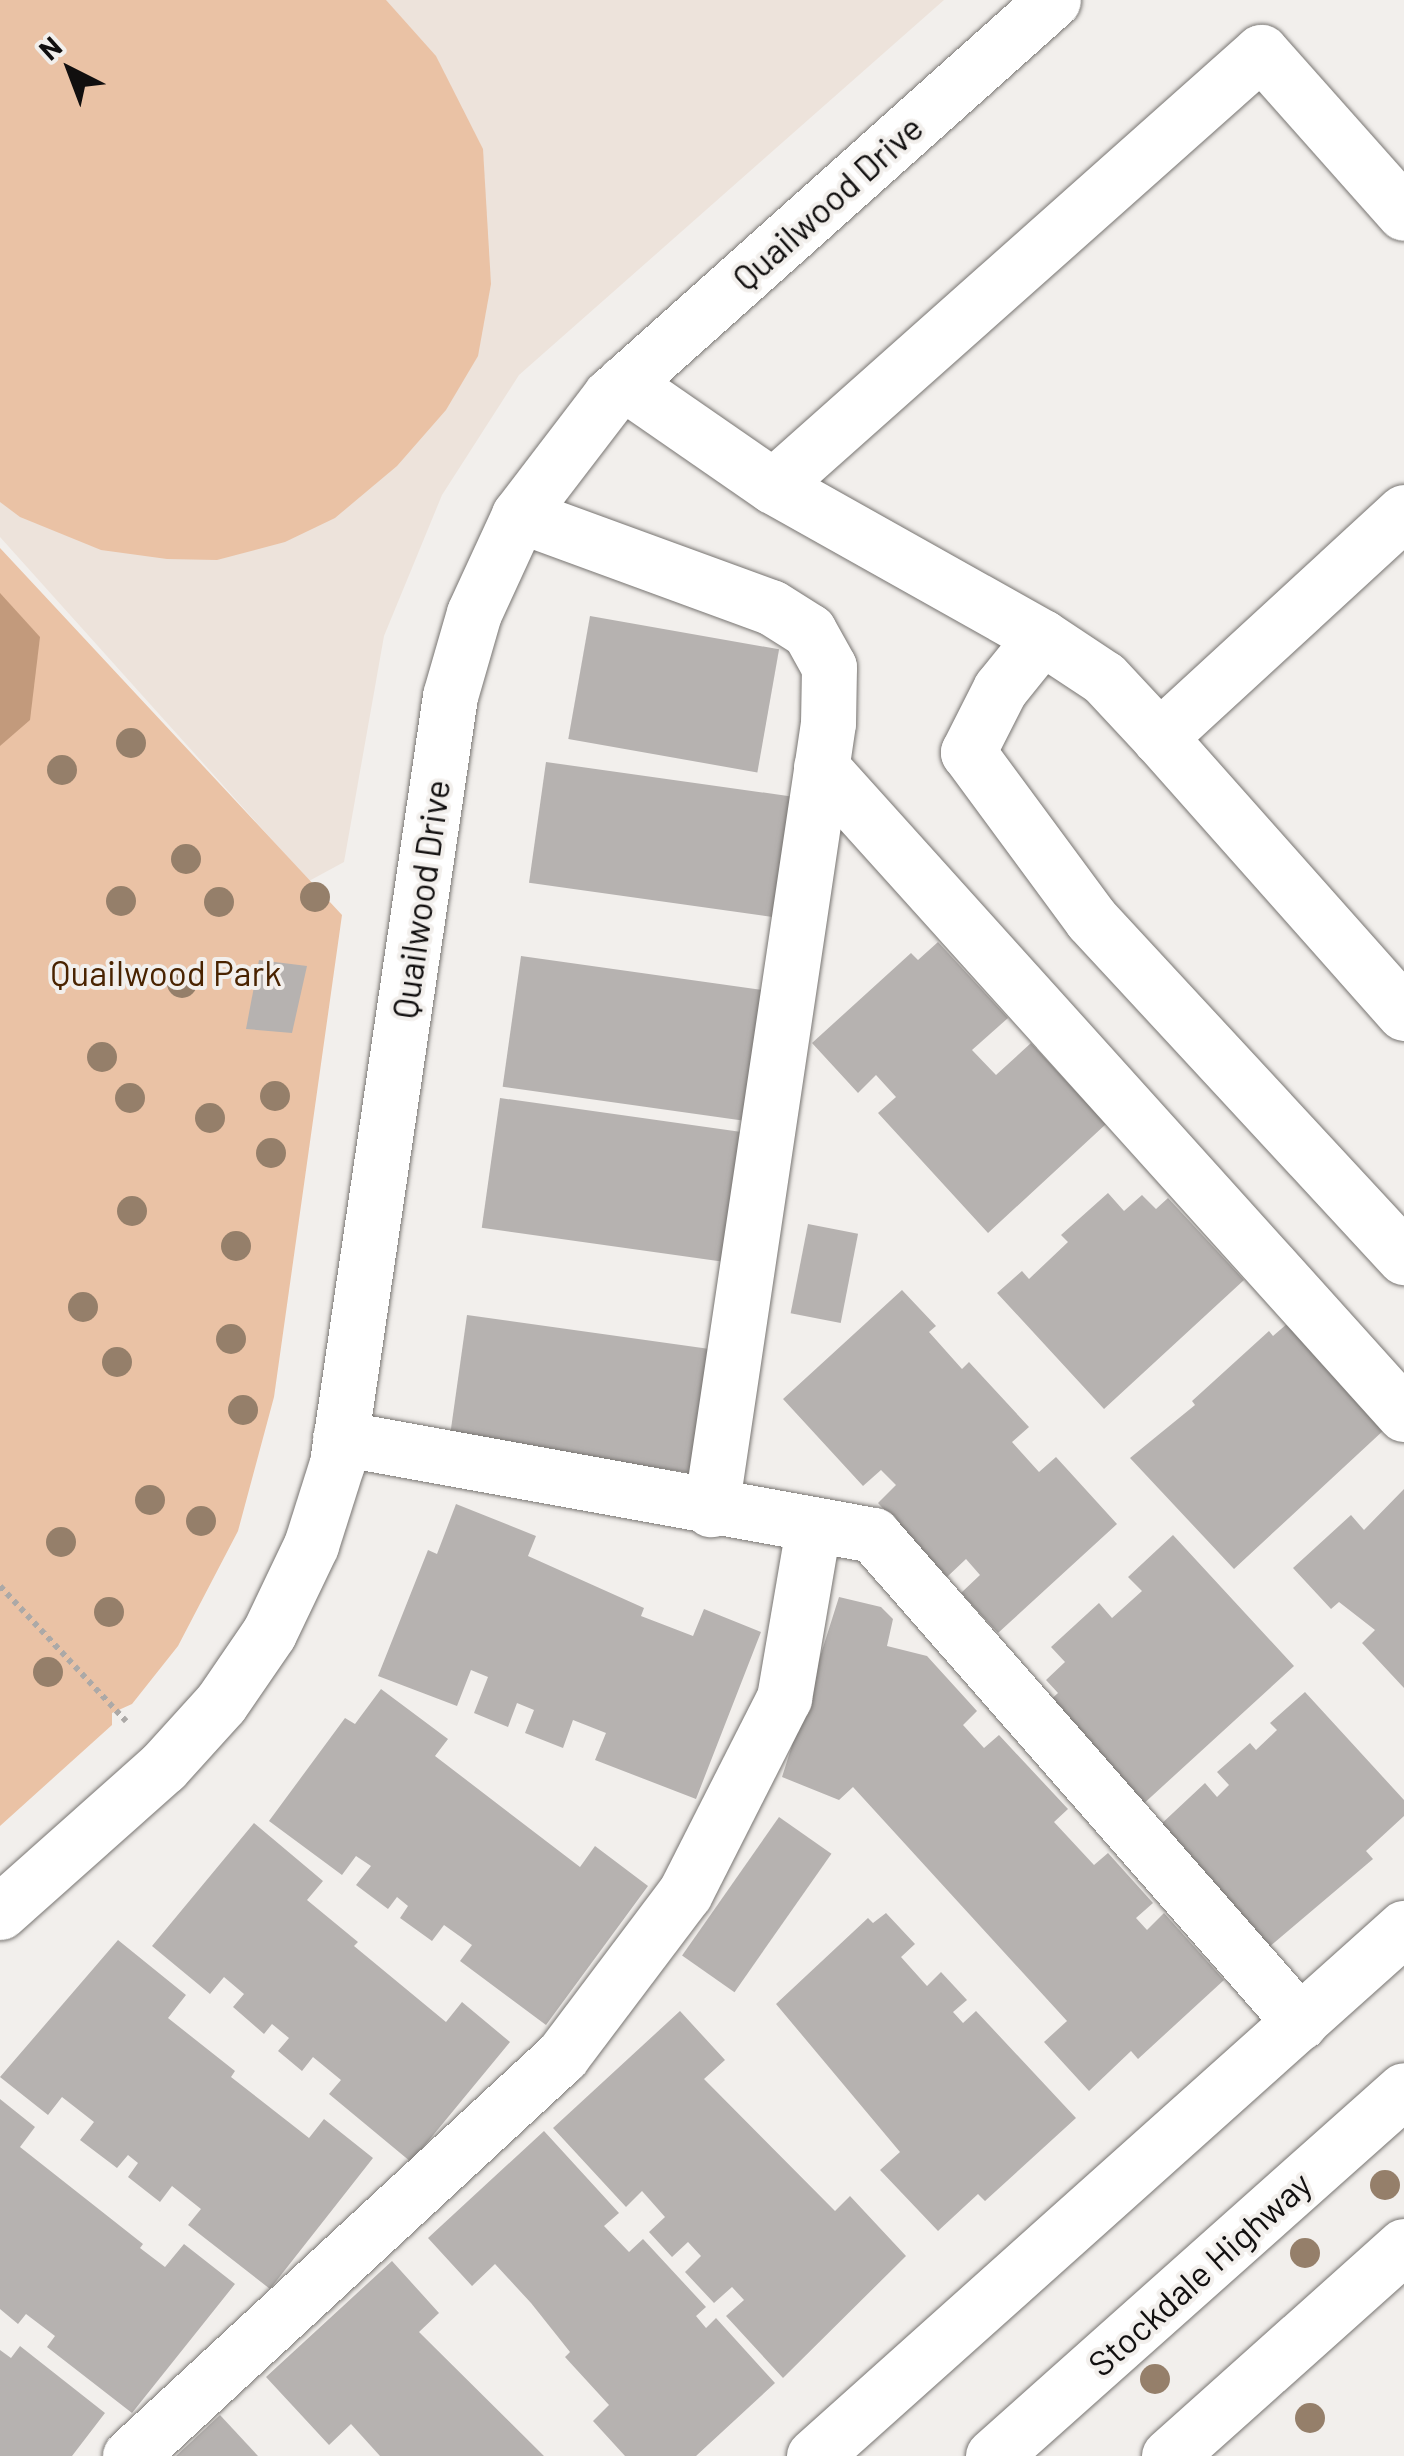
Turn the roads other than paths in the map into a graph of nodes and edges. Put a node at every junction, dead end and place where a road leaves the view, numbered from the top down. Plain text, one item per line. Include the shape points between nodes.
1 (1053, 0) edge
2 (1404, 213) edge
3 (624, 384) junction
4 (773, 486) junction
5 (1404, 512) edge
6 (520, 515) junction
7 (1042, 637) junction
8 (1159, 737) junction
9 (821, 767) junction
10 (1404, 1013) edge
11 (1404, 1256) edge
12 (1404, 1414) edge
13 (340, 1438) junction
14 (711, 1509) junction
15 (813, 1528) junction
16 (0, 1912) edge
17 (1404, 1928) edge
18 (1300, 2022) junction
19 (1404, 2090) edge
20 (1404, 2246) edge
21 (130, 2456) edge
22 (814, 2456) edge
23 (993, 2456) edge
24 (1168, 2456) edge

1 - 3 street, Quailwood Drive
2 - 4 street via 1261,52
3 - 4 street
3 - 6 street, Quailwood Drive via 554,462
4 - 7 street
5 - 8 street
6 - 9 street via 771,607 808,631 829,667
6 - 13 street, Quailwood Drive via 474,613 450,696
7 - 8 street via 1104,678
7 - 11 street via 1000,689 968,752 1092,919
8 - 10 street
9 - 12 street
9 - 14 street
13 - 14 street
13 - 16 street, Quailwood Drive via 311,1545 269,1632 220,1703 163,1766
14 - 15 street
15 - 18 street via 873,1535
15 - 21 street via 784,1698 685,1893 562,2056
17 - 18 street
18 - 22 street
19 - 23 street, Stockdale Highway
20 - 24 street

